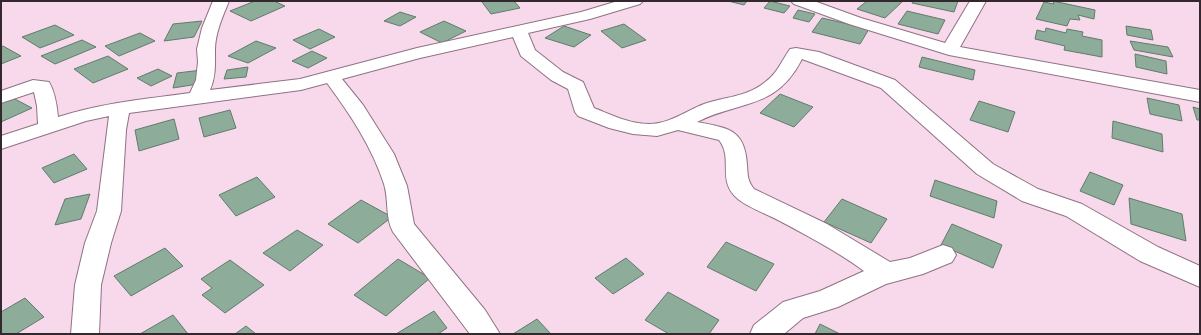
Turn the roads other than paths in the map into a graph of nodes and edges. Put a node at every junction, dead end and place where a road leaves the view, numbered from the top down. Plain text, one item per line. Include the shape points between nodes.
1 (221, 1) edge
2 (635, 1) edge
3 (978, 1) edge
4 (810, 3) edge
5 (519, 30) junction
6 (949, 50) junction
7 (330, 76) junction
8 (1200, 96) edge
9 (1, 97) edge
10 (198, 98) junction
11 (120, 108) junction
12 (677, 124) junction
13 (48, 127) junction
14 (1, 143) edge
15 (943, 255) dead end
16 (887, 274) junction
17 (1200, 277) edge
18 (85, 334) edge
19 (486, 334) edge
20 (764, 334) edge

1 - 10 street via 210,28 205,80
2 - 5 street via 584,16
3 - 6 street
4 - 6 street
5 - 7 street
5 - 12 street via 527,52 557,76 576,86 585,112 625,126 650,130
6 - 8 street
7 - 10 street via 301,84
7 - 19 street via 353,105 383,154 396,186 402,226
9 - 13 street via 33,86 42,86 47,106
10 - 11 street
11 - 13 street via 81,116
11 - 18 street via 109,211 88,285
12 - 16 street via 726,136 736,152 737,183 746,194 840,241
12 - 17 street via 711,108 764,92 791,65 796,53 814,56 888,84 985,169 1030,195 1074,210 1150,254
13 - 14 street
15 - 16 street
16 - 20 street via 828,299 793,310

